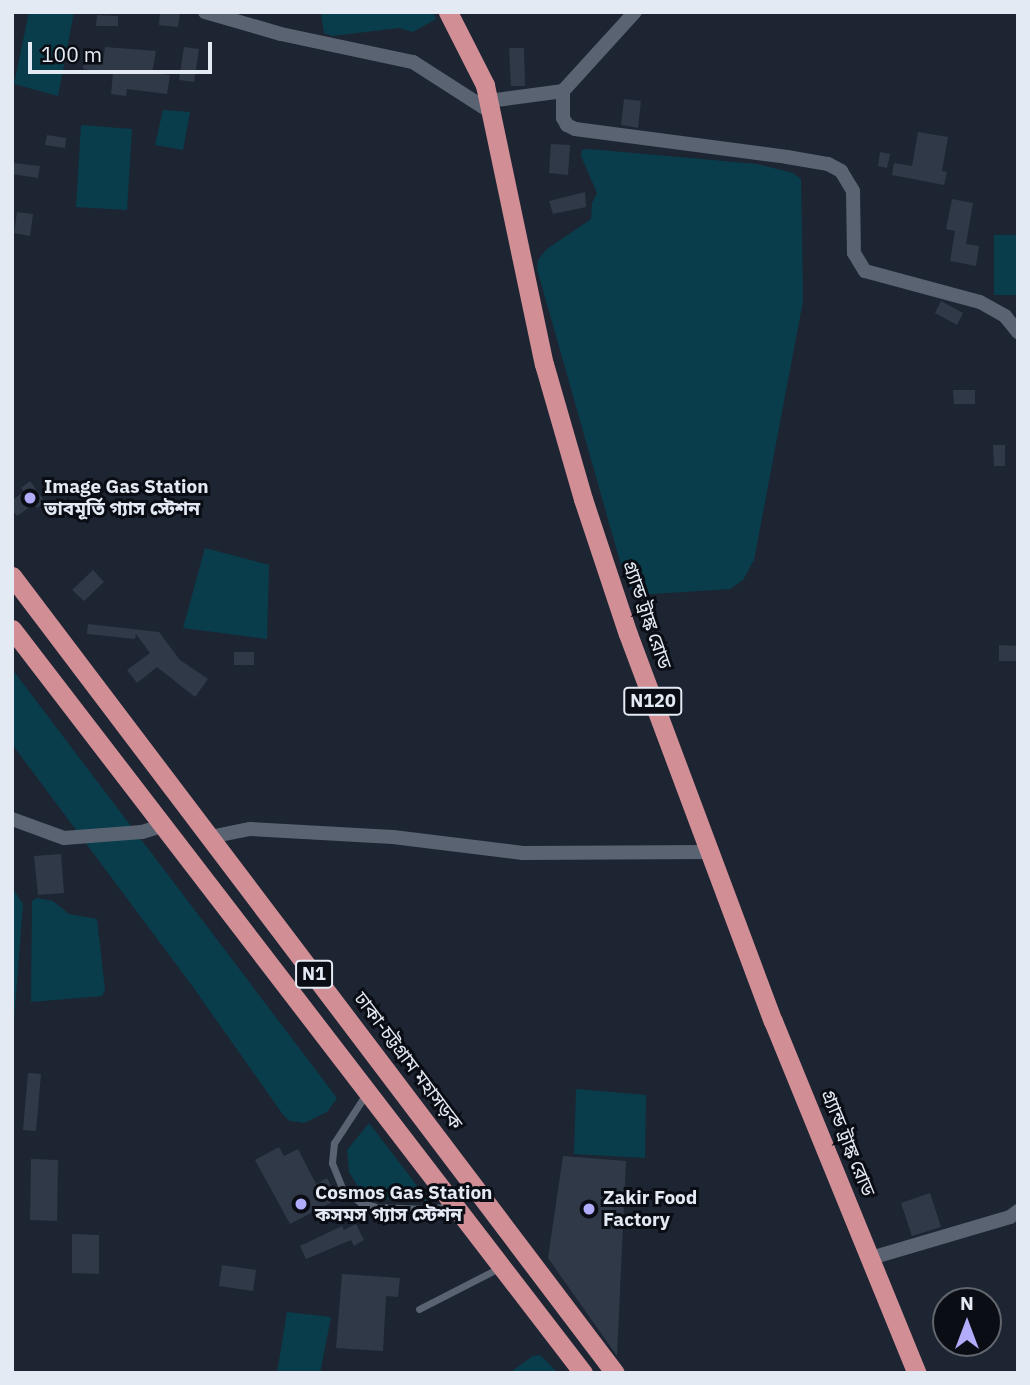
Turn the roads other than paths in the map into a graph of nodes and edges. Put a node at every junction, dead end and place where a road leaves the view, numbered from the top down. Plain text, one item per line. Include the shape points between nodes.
1 (205, 12) edge
2 (448, 12) edge
3 (635, 12) edge
4 (563, 91) junction
5 (490, 106) junction
6 (1018, 332) edge
7 (12, 576) edge
8 (12, 629) edge
9 (12, 819) edge
10 (165, 825) junction
11 (210, 837) junction
12 (710, 852) junction
13 (368, 1091) junction
14 (453, 1206) junction
15 (1018, 1211) edge
16 (871, 1258) junction
17 (502, 1267) junction
18 (419, 1309) dead end
19 (583, 1373) edge
20 (615, 1373) edge
21 (918, 1373) edge

1 - 5 street via 281,34 413,62
2 - 5 highway, গ্র্যান্ড ট্রাঙ্ক রোড / N120 via 485,85
3 - 4 street
4 - 5 street
4 - 6 street via 563,118 575,130 828,164 841,171 853,191 854,253 864,271 980,302 1005,316
5 - 12 highway, গ্র্যান্ড ট্রাঙ্ক রোড / N120 via 544,364 583,499
7 - 11 highway, ঢাকা-চট্টগ্রাম মহাসড়ক / N1
8 - 10 highway, N1
9 - 10 street via 64,838 142,832
10 - 13 highway, N1
11 - 12 street via 250,830 393,837 523,853
11 - 20 highway, ঢাকা-চট্টগ্রাম মহাসড়ক / N1
12 - 16 highway, গ্র্যান্ড ট্রাঙ্ক রোড / N120 via 773,1021
13 - 14 highway, N1
13 - 14 lane via 334,1143 332,1163 342,1188 361,1203 377,1207
14 - 17 highway, N1
15 - 16 street
16 - 21 highway, গ্র্যান্ড ট্রাঙ্ক রোড / N120
17 - 18 lane
17 - 19 highway, N1

